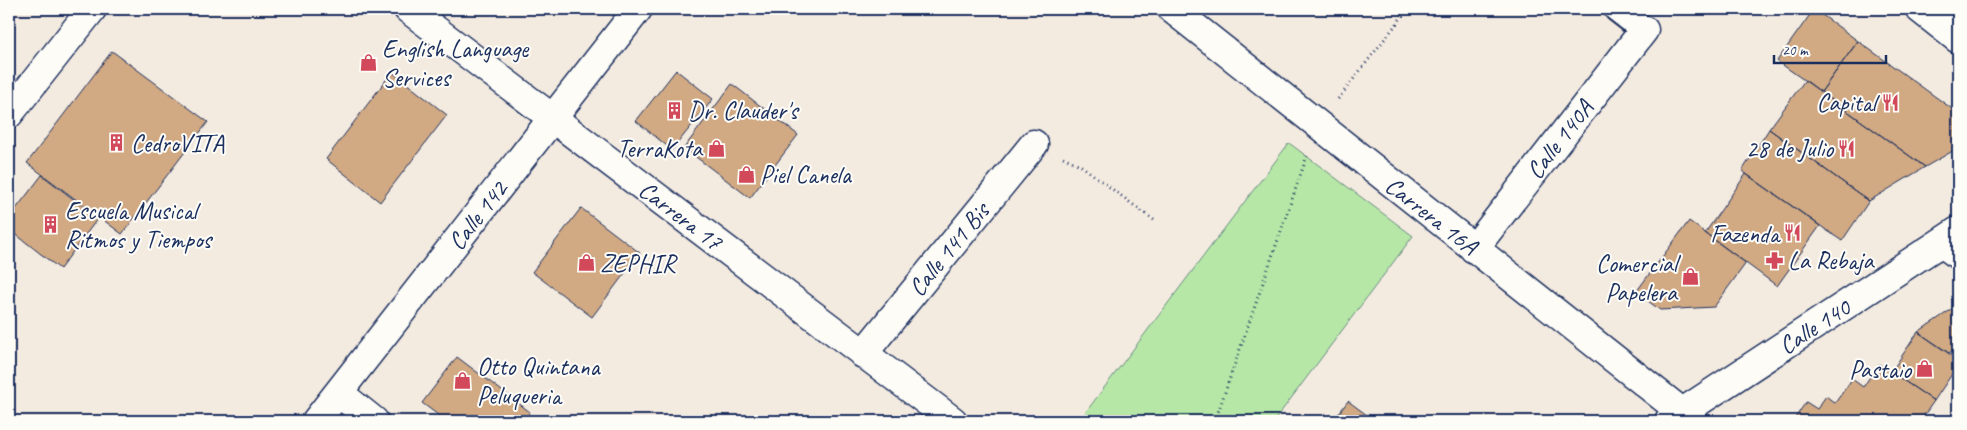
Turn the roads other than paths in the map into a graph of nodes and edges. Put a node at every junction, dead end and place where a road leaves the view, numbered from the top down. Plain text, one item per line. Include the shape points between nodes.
1 (92, 9) edge
2 (408, 9) edge
3 (638, 9) edge
4 (1172, 9) edge
5 (1617, 9) edge
6 (1920, 9) edge
7 (1644, 30) joint
8 (1958, 39) edge
9 (9, 114) edge
10 (554, 118) junction
11 (1034, 144) road end
12 (1947, 238) edge
13 (1474, 249) junction
14 (1958, 261) edge
15 (863, 354) junction
16 (339, 393) junction
17 (1681, 418) edge
18 (316, 421) edge
19 (374, 421) edge
20 (953, 421) edge

1 - 9 street
2 - 10 street, Carrera 17
3 - 10 street, Calle 142
4 - 13 street, Carrera 16A
5 - 7 street
6 - 8 street
7 - 13 street, Calle 140A
10 - 15 street, Carrera 17
10 - 16 street, Calle 142
11 - 15 street, Calle 141 Bis
12 - 14 lane
12 - 17 street, Calle 140
13 - 17 street, Carrera 16A
15 - 20 street, Carrera 17
16 - 18 street, Calle 142
16 - 19 street

